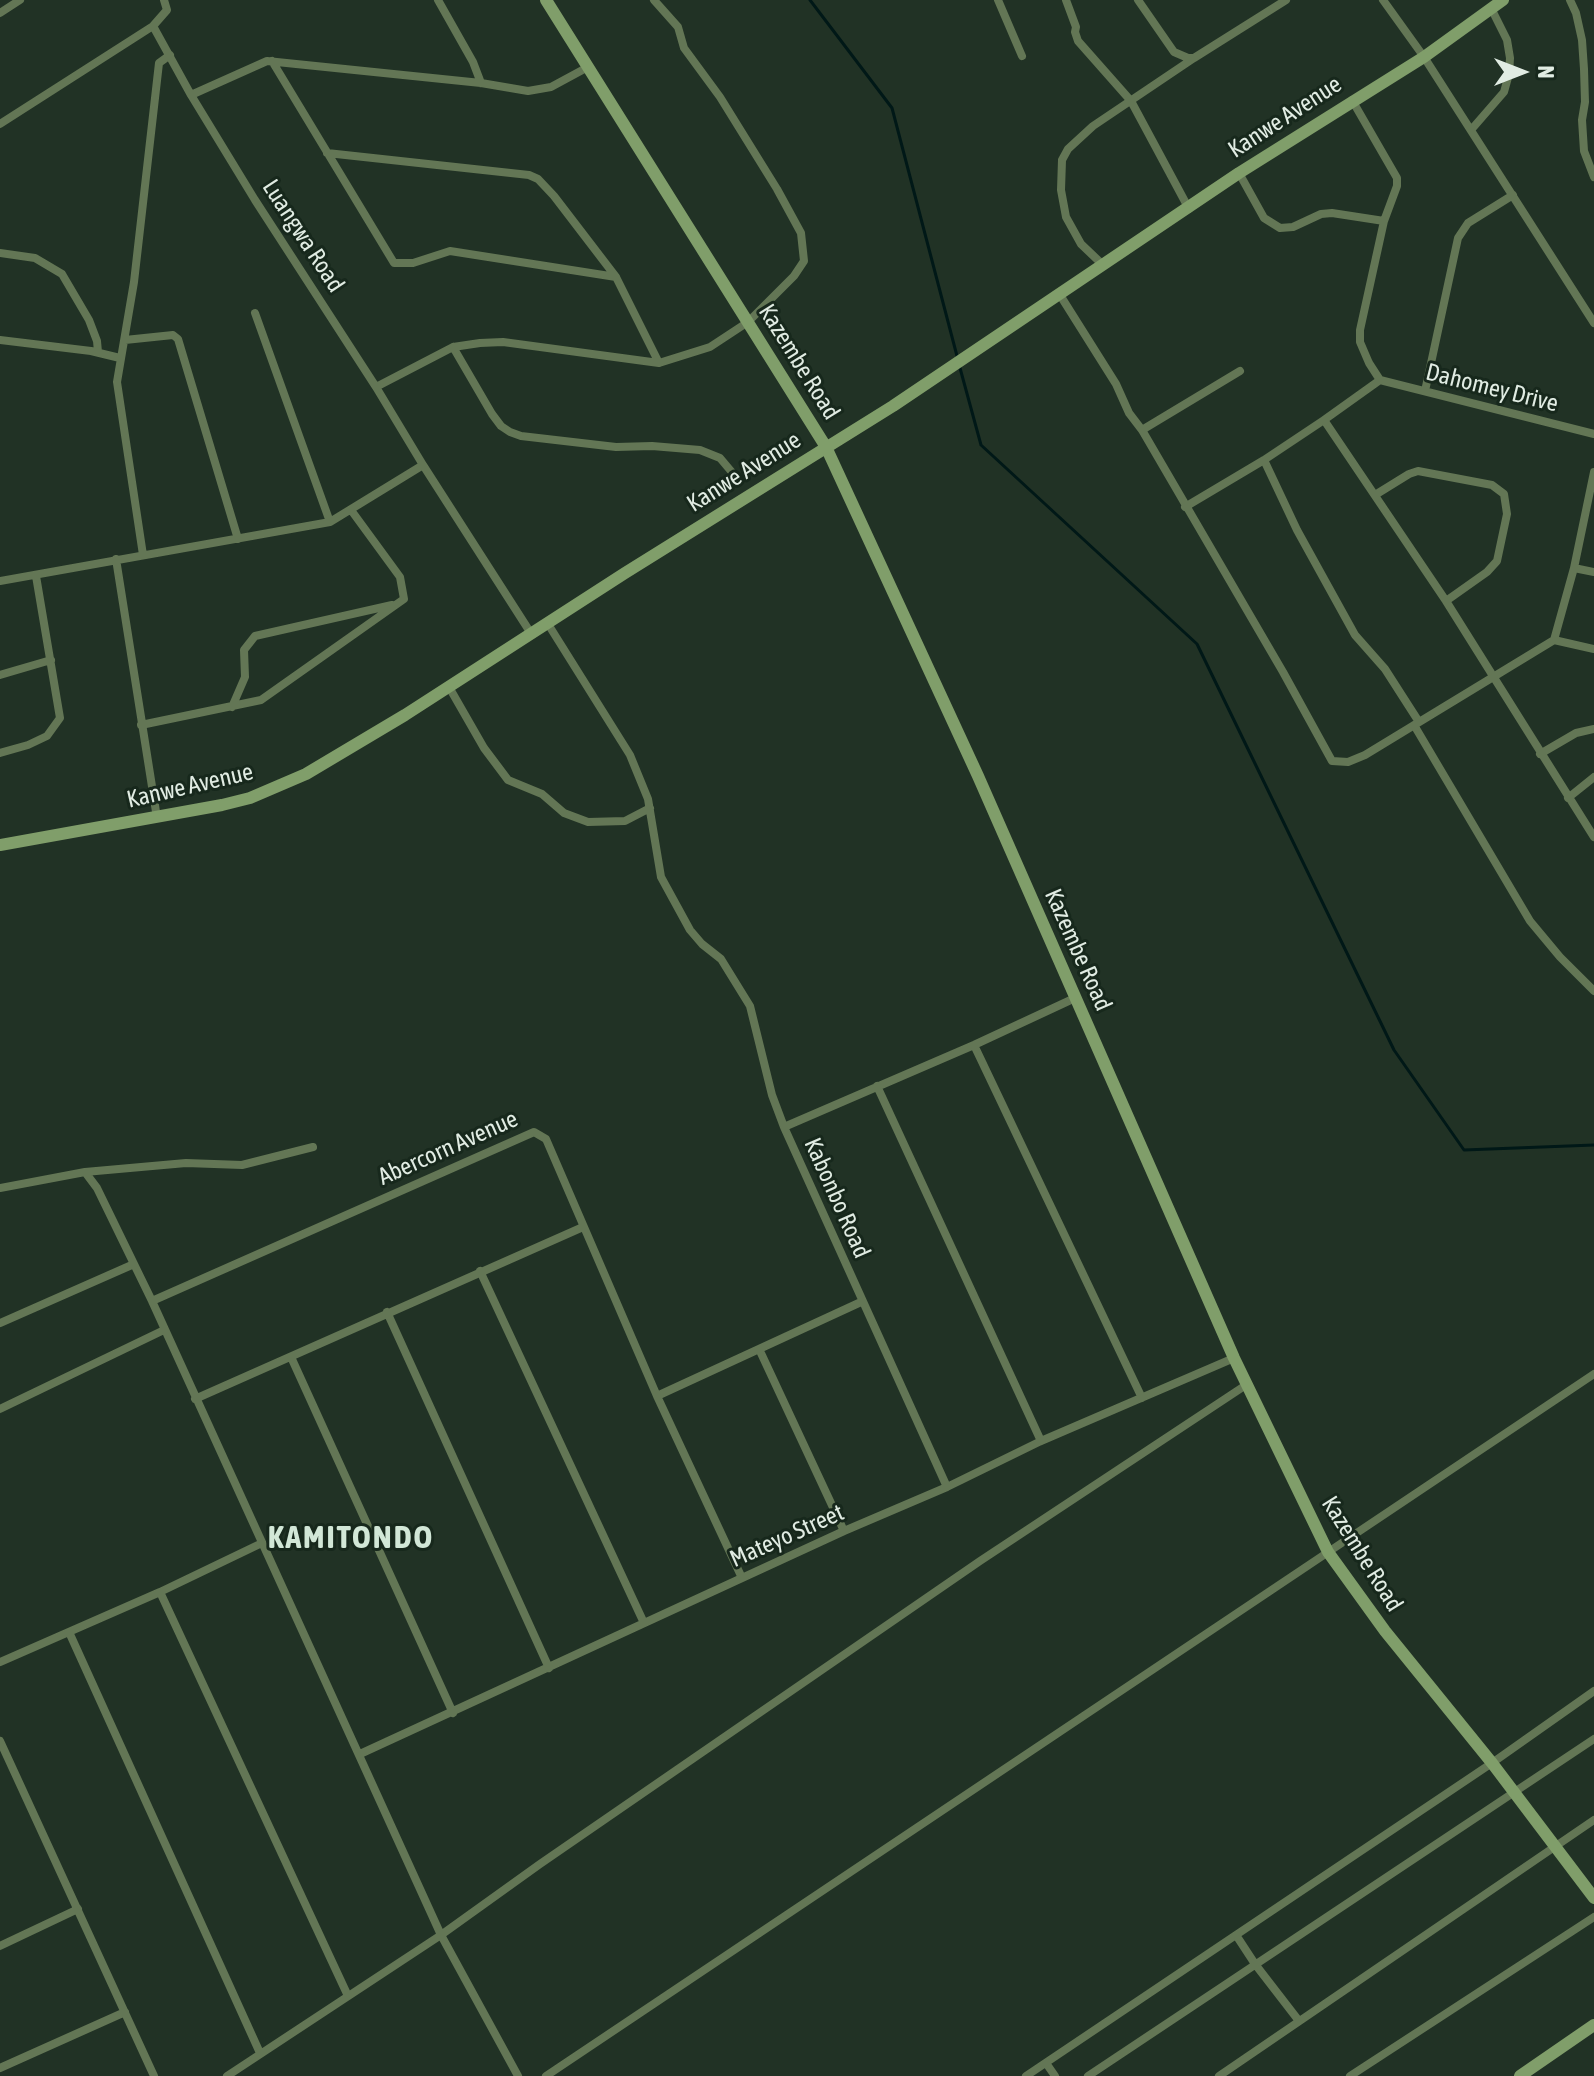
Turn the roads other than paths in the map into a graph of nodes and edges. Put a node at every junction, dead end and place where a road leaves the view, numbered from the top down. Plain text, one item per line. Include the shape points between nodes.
1 (20, 0) edge
2 (164, 0) edge
3 (438, 0) edge
4 (546, 0) edge
5 (654, 0) edge
6 (998, 0) edge
7 (1066, 0) edge
8 (1138, 0) edge
9 (1286, 0) edge
10 (1383, 0) edge
11 (1570, 0) edge
12 (1496, 3) edge
13 (0, 13) edge
14 (153, 26) junction
15 (170, 55) junction
16 (1022, 56) dead end
17 (1424, 57) junction
18 (1194, 58) junction
19 (272, 61) junction
20 (588, 67) junction
21 (481, 83) junction
22 (191, 95) junction
23 (1352, 100) junction
24 (1131, 101) junction
25 (1589, 103) edge
26 (0, 124) edge
27 (1471, 130) junction
28 (327, 153) junction
29 (1239, 173) junction
30 (1594, 177) edge
31 (1513, 195) junction
32 (1189, 209) junction
33 (1384, 221) junction
34 (0, 253) edge
35 (1103, 265) junction
36 (616, 277) junction
37 (1060, 295) junction
38 (255, 313) dead end
39 (748, 322) junction
40 (1594, 323) edge
41 (0, 340) edge
42 (125, 340) junction
43 (453, 347) junction
44 (98, 352) junction
45 (120, 358) junction
46 (659, 363) junction
47 (1240, 371) dead end
48 (1380, 380) junction
49 (376, 387) junction
50 (1425, 391) junction
51 (1324, 420) junction
52 (1142, 430) junction
53 (1594, 434) edge
54 (826, 447) junction
55 (1264, 460) junction
56 (423, 465) junction
57 (1594, 472) edge
58 (736, 477) dead end
59 (1375, 495) junction
60 (1185, 507) junction
61 (351, 510) junction
62 (330, 522) junction
63 (238, 539) junction
64 (143, 555) junction
65 (116, 559) junction
66 (1574, 568) junction
67 (1594, 572) edge
68 (36, 576) junction
69 (0, 581) edge
70 (1446, 601) junction
71 (398, 604) junction
72 (548, 624) junction
73 (532, 635) junction
74 (1554, 640) junction
75 (1594, 649) edge
76 (51, 660) junction
77 (0, 675) edge
78 (1493, 679) junction
79 (449, 687) junction
80 (232, 707) junction
81 (1416, 723) junction
82 (141, 725) junction
83 (1594, 729) edge
84 (0, 753) edge
85 (1540, 754) junction
86 (1594, 777) edge
87 (1568, 798) junction
88 (650, 808) junction
89 (157, 818) junction
90 (1594, 837) edge
91 (0, 845) edge
92 (1594, 991) edge
93 (1075, 998) junction
94 (974, 1045) junction
95 (877, 1086) junction
96 (784, 1127) junction
97 (313, 1147) dead end
98 (85, 1172) junction
99 (0, 1188) edge
100 (583, 1227) junction
101 (134, 1264) junction
102 (480, 1271) junction
103 (152, 1301) junction
104 (861, 1302) junction
105 (387, 1312) junction
106 (0, 1323) edge
107 (164, 1330) junction
108 (760, 1351) junction
109 (291, 1357) junction
110 (1234, 1358) junction
111 (1594, 1374) edge
112 (1246, 1385) junction
113 (657, 1396) junction
114 (1142, 1398) junction
115 (195, 1399) junction
116 (0, 1409) edge
117 (1041, 1441) junction
118 (947, 1487) junction
119 (844, 1531) junction
120 (262, 1543) junction
121 (1328, 1552) junction
122 (742, 1578) junction
123 (160, 1592) junction
124 (644, 1623) junction
125 (69, 1632) junction
126 (0, 1662) edge
127 (549, 1668) junction
128 (1594, 1691) edge
129 (453, 1713) junction
130 (1594, 1739) edge
131 (0, 1741) edge
132 (360, 1754) junction
133 (1492, 1763) junction
134 (1514, 1793) junction
135 (1594, 1820) edge
136 (1555, 1846) junction
137 (1594, 1898) edge
138 (78, 1909) junction
139 (1594, 1917) edge
140 (441, 1935) junction
141 (1236, 1935) junction
142 (0, 1946) edge
143 (1255, 1964) junction
144 (348, 1996) junction
145 (125, 2012) junction
146 (1299, 2021) junction
147 (1594, 2026) edge
148 (260, 2053) junction
149 (1046, 2063) junction
150 (0, 2068) edge
151 (1526, 2074) edge
152 (154, 2076) edge
153 (227, 2076) edge
154 (518, 2076) edge
155 (546, 2076) edge
156 (1026, 2076) edge
157 (1055, 2076) edge
158 (1088, 2076) edge
159 (1219, 2076) edge
160 (1350, 2076) edge

1 - 13 street
2 - 14 street via 167,10
3 - 21 street
4 - 20 main road, Kazembe Road
5 - 39 street via 678,27 684,48 720,97 801,233 804,261
6 - 16 street
7 - 24 street via 1081,45
8 - 18 street via 1174,52
9 - 18 street
10 - 17 street
11 - 25 street via 1582,40
12 - 17 main road, Kanwe Avenue
12 - 27 street via 1507,40 1509,74 1504,92
14 - 15 street, Luangwa Road
14 - 26 street
15 - 22 street, Luangwa Road
15 - 42 street via 159,63
17 - 23 main road, Kanwe Avenue
17 - 27 street
18 - 24 street
19 - 21 street
19 - 22 street
19 - 28 street
20 - 21 street via 536,91
20 - 39 main road, Kazembe Road
22 - 49 street, Luangwa Road
23 - 29 main road, Kanwe Avenue
23 - 33 street via 1397,178
24 - 32 street
24 - 35 street via 1080,137 1062,160 1066,217 1081,244
25 - 30 street via 1582,120 1584,151
27 - 31 street
28 - 36 street via 529,175 554,196
28 - 36 street via 394,263 450,251
29 - 32 main road, Kanwe Avenue
29 - 33 street via 1264,218 1280,228 1332,213
31 - 40 street
31 - 50 street via 1468,223 1458,238
32 - 35 main road, Kanwe Avenue
33 - 48 street via 1360,330 1360,342
34 - 44 street via 35,258 62,274 89,320
35 - 37 main road, Kanwe Avenue
36 - 46 street
37 - 52 street
37 - 54 main road, Kanwe Avenue
38 - 62 street
39 - 46 street via 710,347
39 - 54 main road, Kazembe Road
41 - 44 street
42 - 45 street
42 - 63 street via 176,337
43 - 46 street via 503,342
43 - 49 street
43 - 58 street via 492,414 510,432 616,447 700,450 720,458
44 - 45 street
45 - 64 street via 119,408
47 - 52 street
48 - 50 street, Dahomey Drive
48 - 51 street
49 - 56 street, Luangwa Road
50 - 53 street, Dahomey Drive
51 - 55 street
51 - 59 street
52 - 60 street
54 - 72 main road, Kanwe Avenue
54 - 93 main road, Kazembe Road
55 - 60 street
55 - 81 street via 1355,635 1385,669
56 - 61 street
56 - 73 street, Luangwa Road
57 - 66 street
59 - 70 street
59 - 70 street via 1418,471 1492,485 1504,494 1507,514 1497,561
60 - 81 street via 1332,761 1365,755
61 - 62 street
61 - 71 street via 400,577 404,599
62 - 63 street
63 - 64 street
64 - 65 street
65 - 68 street
65 - 82 street
66 - 67 street
66 - 74 street
68 - 69 street
68 - 76 street
70 - 78 street
71 - 80 street via 270,695
71 - 80 street via 255,636 244,650 245,677
72 - 73 main road, Kanwe Avenue
72 - 88 street via 626,746
73 - 79 main road, Kanwe Avenue
74 - 75 street
74 - 78 street
76 - 77 street
76 - 84 street via 60,718 47,736
78 - 81 street
78 - 85 street
79 - 88 street via 508,780 588,822 625,821
79 - 89 main road, Kanwe Avenue via 277,788
80 - 82 street
81 - 92 street via 1530,921
82 - 89 street
83 - 85 street
85 - 87 street
86 - 87 street
87 - 90 street
88 - 96 street via 661,877 690,930 721,959 750,1006
89 - 91 main road, Kanwe Avenue
93 - 94 street, Kabonbo Road
93 - 110 main road, Kazembe Road
94 - 95 street, Kabonbo Road
94 - 114 street
95 - 96 street, Kabonbo Road
95 - 117 street
96 - 104 street, Kabonbo Road
97 - 98 street via 242,1165 186,1163
98 - 99 street
98 - 101 street
100 - 102 street
100 - 103 street, Abercorn Avenue via 546,1139 527,1133
100 - 113 street, Abercorn Avenue
101 - 103 street
101 - 106 street
102 - 105 street
102 - 124 street
103 - 107 street
104 - 108 street
104 - 118 street, Kabonbo Road
105 - 109 street
105 - 127 street
107 - 115 street
107 - 116 street
108 - 113 street
108 - 119 street
109 - 115 street
109 - 129 street
110 - 112 main road, Kazembe Road
110 - 114 street, Mateyo Street
111 - 121 street
112 - 121 main road, Kazembe Road
112 - 140 street via 967,1570
113 - 122 street, Abercorn Avenue
114 - 117 street, Mateyo Street
115 - 120 street
117 - 118 street, Mateyo Street
118 - 119 street, Mateyo Street
119 - 122 street, Mateyo Street
120 - 123 street
120 - 132 street
121 - 133 main road, Kazembe Road
121 - 155 street
122 - 124 street, Mateyo Street
123 - 125 street
123 - 144 street
124 - 127 street, Mateyo Street
125 - 126 street
125 - 148 street
127 - 129 street, Mateyo Street
128 - 133 street
129 - 132 street, Mateyo Street
130 - 134 street
131 - 138 street
132 - 140 street
133 - 134 main road, Kazembe Road
133 - 141 street
134 - 136 main road, Kazembe Road
134 - 143 street
135 - 136 street
136 - 137 main road, Kazembe Road
136 - 146 street
138 - 142 street
138 - 145 street
139 - 160 street
140 - 144 street
140 - 154 street
141 - 143 street
141 - 149 street
143 - 146 street
143 - 158 street
144 - 148 street
145 - 150 street
145 - 152 street
146 - 159 street
147 - 151 main road
148 - 153 street
149 - 156 street
149 - 157 street

